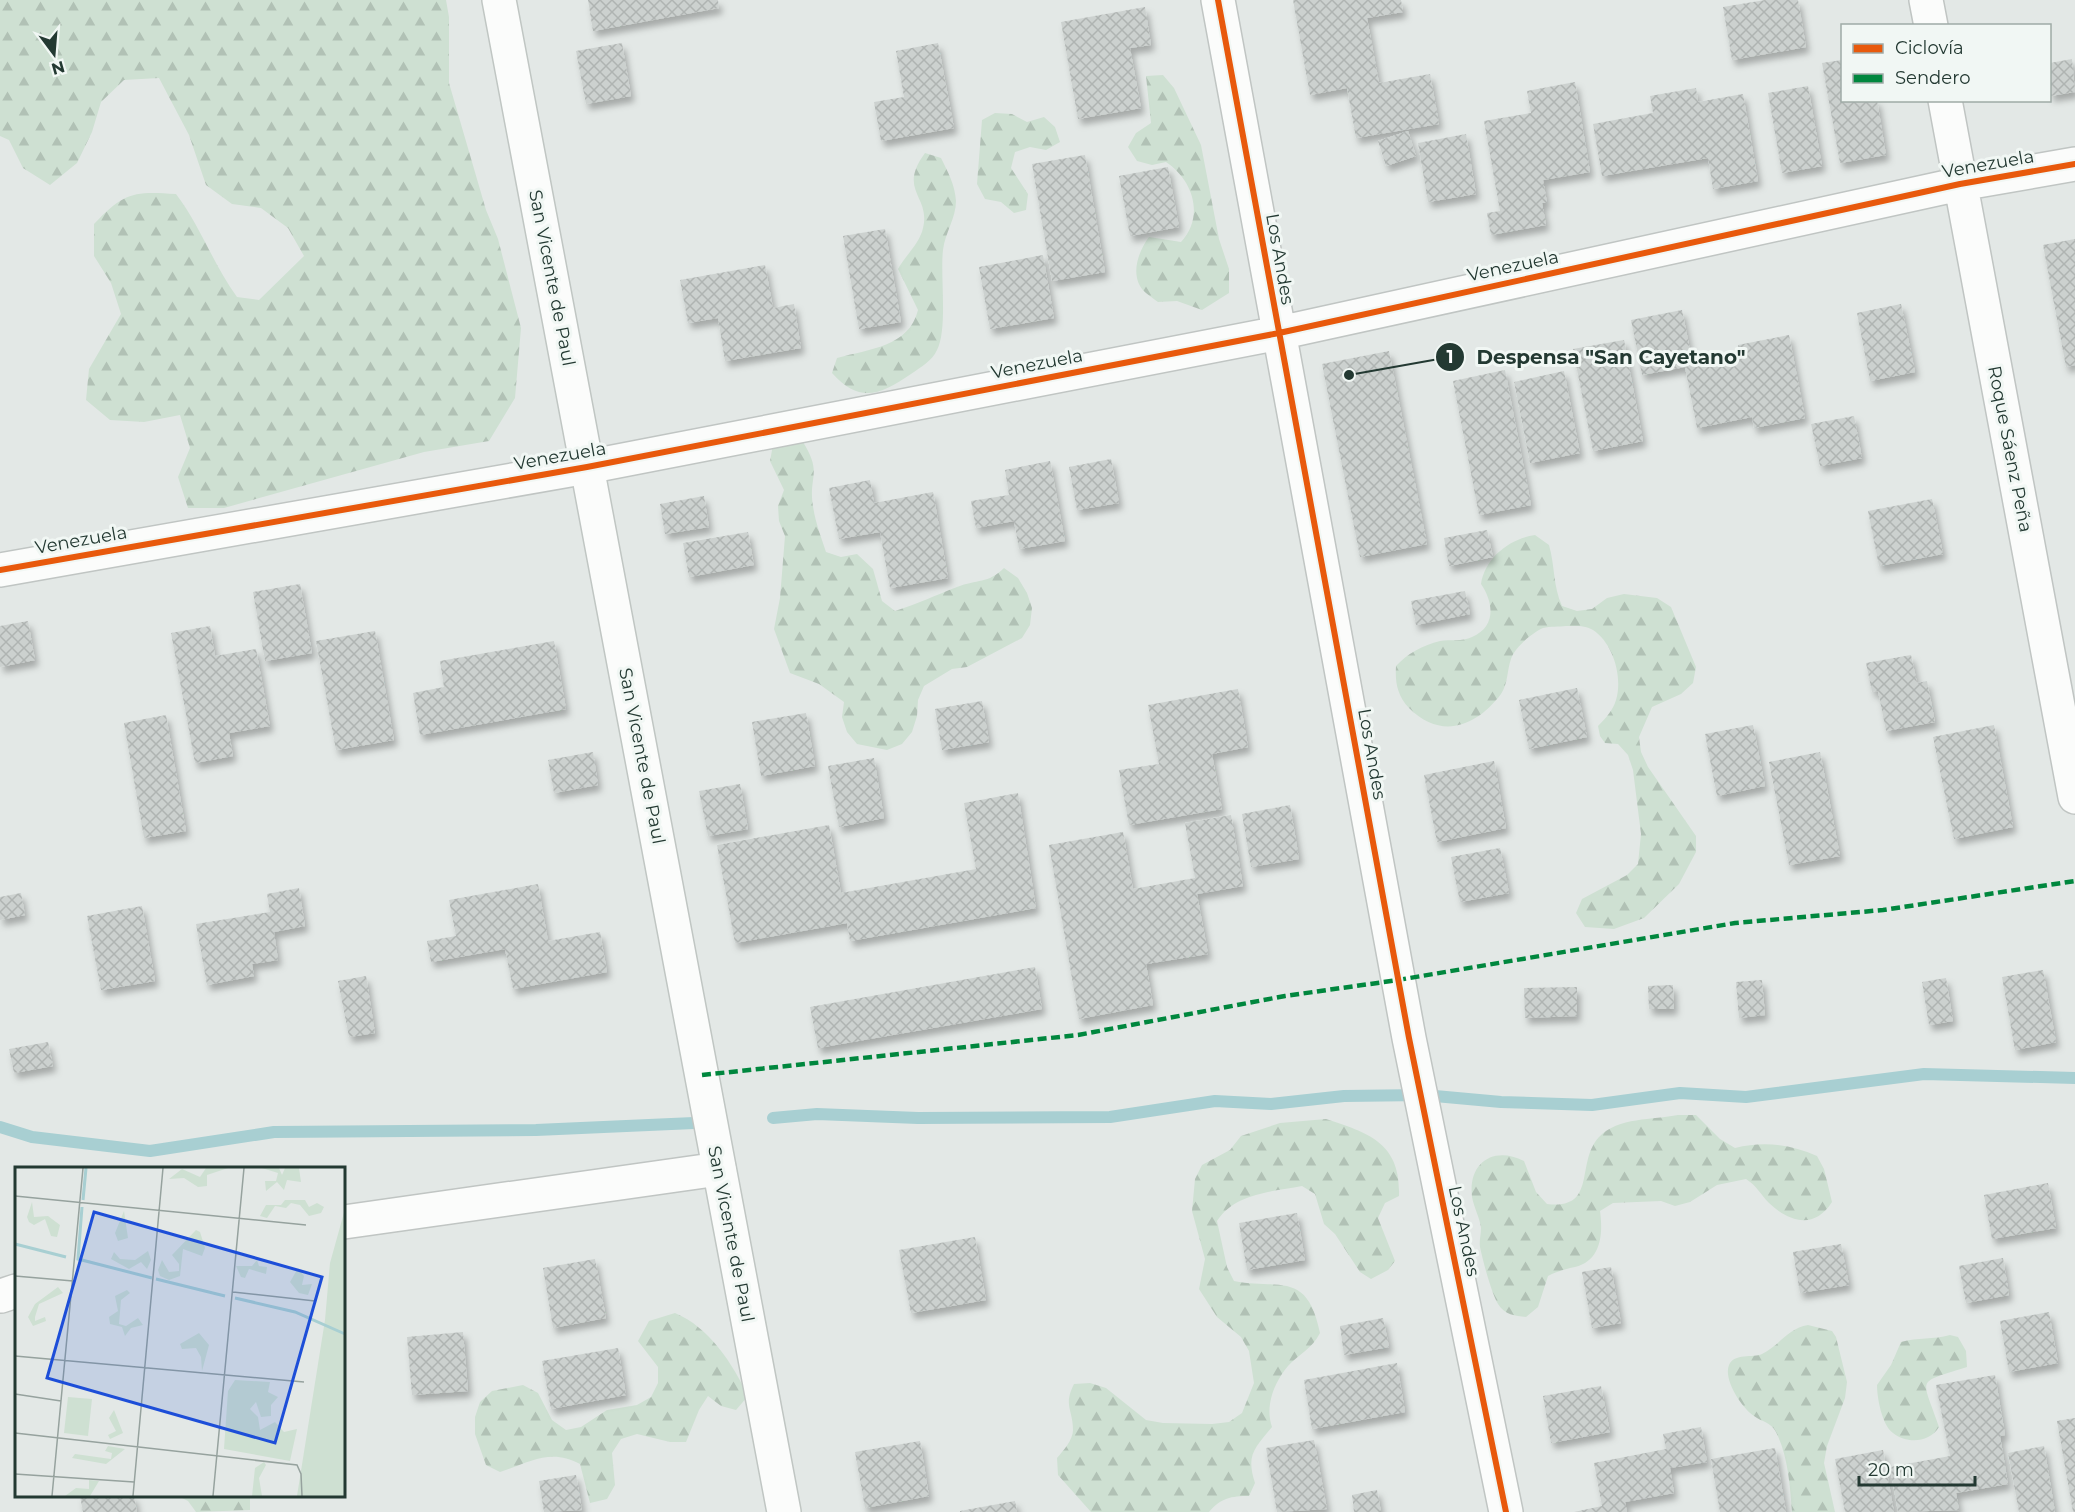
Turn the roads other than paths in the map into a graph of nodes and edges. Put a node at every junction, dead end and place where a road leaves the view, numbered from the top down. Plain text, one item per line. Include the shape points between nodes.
1 (499, 0) edge
2 (1218, 0) edge
3 (1926, 0) edge
4 (1931, 24) edge
5 (1945, 102) edge
6 (2075, 164) edge
7 (1960, 184) junction
8 (1279, 333) junction
9 (587, 467) junction
10 (0, 570) edge
11 (2075, 797) edge
12 (719, 1169) junction
13 (345, 1222) edge
14 (784, 1512) edge
15 (1506, 1512) edge

1 - 9 street, San Vicente de Paul
2 - 8 street, Los Andes
3 - 4 street
5 - 7 street, Roque Sáenz Peña
6 - 7 street, Venezuela
7 - 8 street, Venezuela
7 - 11 street, Roque Sáenz Peña
8 - 9 street, Venezuela
8 - 15 street, Los Andes via 1409,1038
9 - 10 street, Venezuela
9 - 12 street, San Vicente de Paul
12 - 13 street
12 - 14 street, San Vicente de Paul

